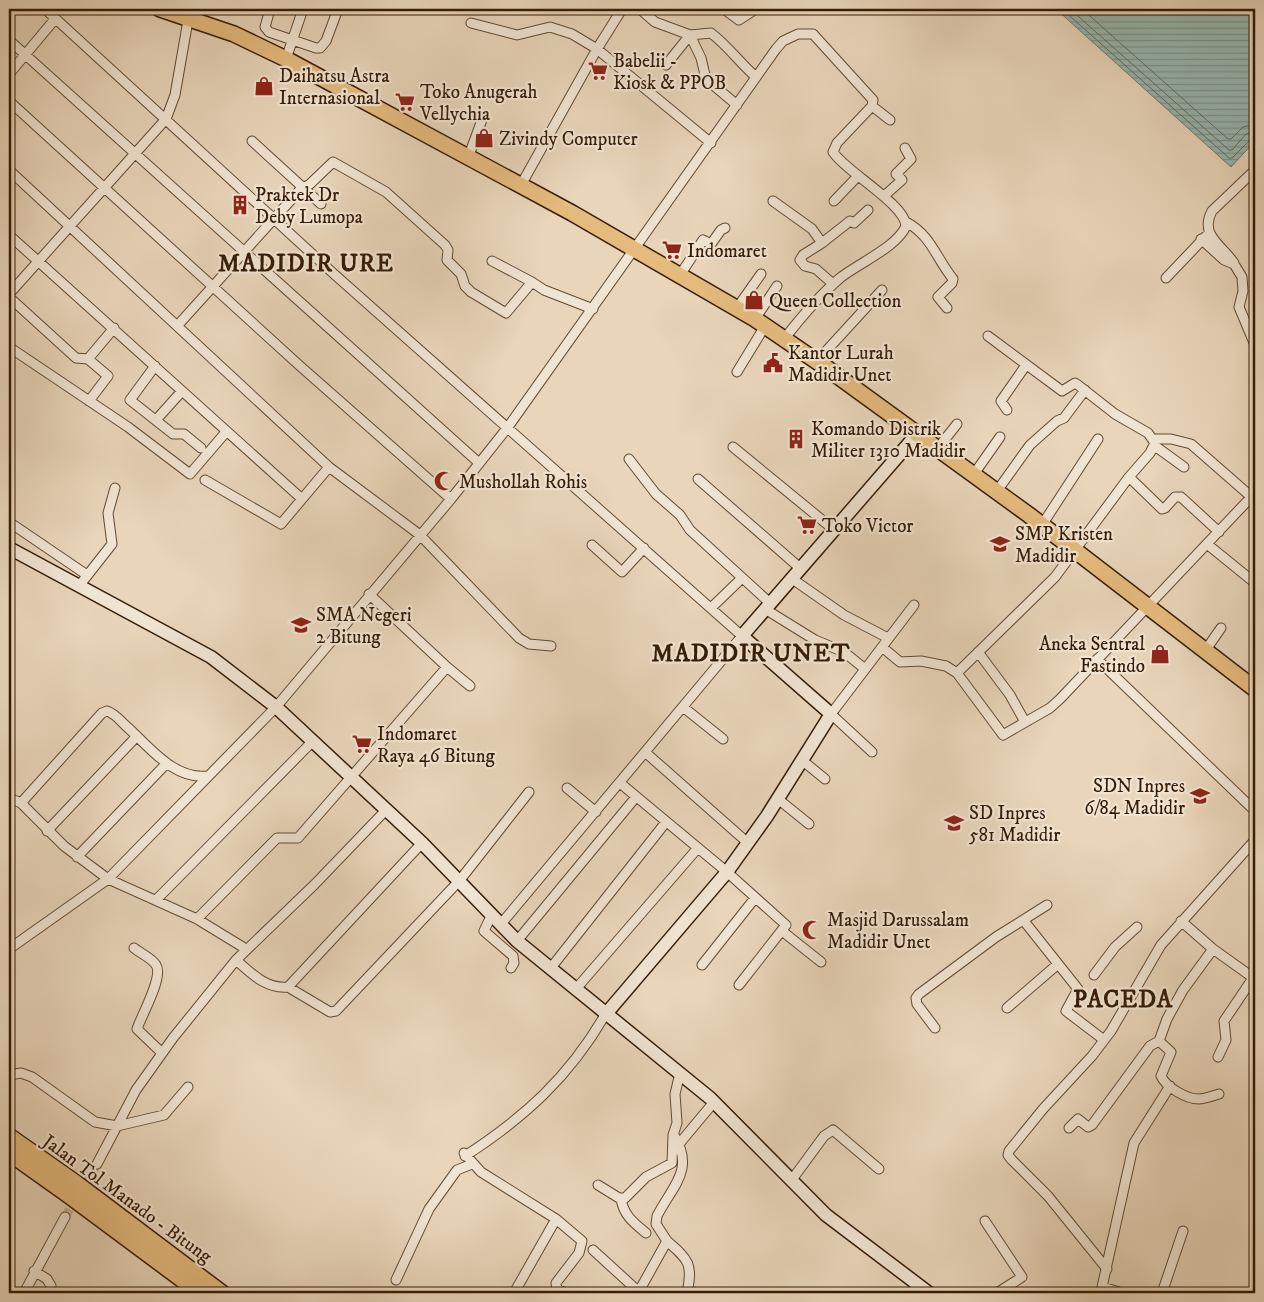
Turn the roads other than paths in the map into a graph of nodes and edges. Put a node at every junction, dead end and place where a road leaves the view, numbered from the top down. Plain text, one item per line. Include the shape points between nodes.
1 (45, 9) edge
2 (160, 9) edge
3 (270, 9) edge
4 (303, 9) edge
5 (338, 9) edge
6 (622, 9) edge
7 (640, 9) edge
8 (724, 9) edge
9 (756, 9) edge
10 (189, 13) edge
11 (55, 18) junction
12 (471, 23) dead end
13 (690, 36) junction
14 (9, 40) edge
15 (293, 40) junction
16 (597, 48) junction
17 (24, 54) junction
18 (286, 59) junction
19 (666, 64) dead end
20 (9, 74) edge
21 (756, 77) junction
22 (9, 101) edge
23 (737, 105) junction
24 (872, 106) junction
25 (483, 116) dead end
26 (166, 119) junction
27 (890, 120) dead end
28 (252, 141) dead end
29 (711, 143) junction
30 (904, 148) dead end
31 (134, 155) junction
32 (468, 158) junction
33 (9, 170) edge
34 (1255, 170) edge
35 (858, 176) junction
36 (521, 185) junction
37 (304, 187) junction
38 (104, 188) junction
39 (884, 196) junction
40 (773, 201) dead end
41 (834, 201) dead end
42 (321, 204) dead end
43 (868, 210) dead end
44 (274, 218) junction
45 (906, 222) junction
46 (70, 224) junction
47 (725, 228) dead end
48 (1210, 232) junction
49 (9, 235) edge
50 (1201, 240) junction
51 (822, 243) junction
52 (635, 248) junction
53 (243, 252) junction
54 (39, 261) junction
55 (492, 261) dead end
56 (1234, 264) junction
57 (761, 274) dead end
58 (680, 275) junction
59 (1166, 278) dead end
60 (532, 282) junction
61 (833, 284) junction
62 (213, 286) junction
63 (778, 286) dead end
64 (882, 290) dead end
65 (9, 295) edge
66 (736, 308) junction
67 (947, 308) dead end
68 (592, 309) junction
69 (760, 323) junction
70 (178, 325) junction
71 (114, 328) junction
72 (988, 336) dead end
73 (785, 338) junction
74 (1255, 346) edge
75 (9, 348) edge
76 (88, 359) junction
77 (817, 361) junction
78 (1026, 365) junction
79 (156, 366) junction
80 (737, 372) dead end
81 (1085, 390) junction
82 (182, 391) junction
83 (89, 401) junction
84 (1007, 410) dead end
85 (156, 420) junction
86 (957, 424) dead end
87 (508, 426) junction
88 (226, 432) junction
89 (918, 433) junction
90 (1000, 437) dead end
91 (1098, 439) dead end
92 (1154, 442) junction
93 (733, 447) dead end
94 (201, 448) dead end
95 (938, 448) junction
96 (629, 459) dead end
97 (479, 463) junction
98 (329, 467) junction
99 (1184, 467) dead end
100 (974, 474) junction
101 (1129, 477) junction
102 (698, 479) dead end
103 (205, 480) dead end
104 (115, 488) dead end
105 (997, 491) junction
106 (1254, 496) edge
107 (302, 499) junction
108 (451, 499) junction
109 (9, 522) edge
110 (1042, 525) junction
111 (832, 529) junction
112 (1219, 532) junction
113 (420, 535) junction
114 (1208, 544) junction
115 (592, 545) dead end
116 (644, 548) junction
117 (9, 550) edge
118 (1075, 550) junction
119 (800, 568) junction
120 (87, 575) junction
121 (742, 578) junction
122 (791, 578) junction
123 (1255, 583) edge
124 (79, 586) junction
125 (370, 594) junction
126 (914, 605) dead end
127 (768, 606) junction
128 (1148, 606) junction
129 (711, 608) junction
130 (1221, 628) dead end
131 (742, 636) junction
132 (888, 638) junction
133 (552, 646) dead end
134 (882, 647) junction
135 (1205, 650) junction
136 (978, 652) junction
137 (1096, 659) junction
138 (447, 668) junction
139 (865, 669) junction
140 (957, 673) junction
141 (470, 686) dead end
142 (1255, 689) edge
143 (276, 707) junction
144 (683, 707) junction
145 (831, 714) junction
146 (1025, 722) junction
147 (137, 736) junction
148 (723, 740) dead end
149 (313, 741) junction
150 (645, 752) junction
151 (872, 752) dead end
152 (803, 760) junction
153 (167, 764) junction
154 (208, 776) junction
155 (352, 776) junction
156 (825, 779) dead end
157 (620, 783) junction
158 (567, 788) dead end
159 (529, 792) dead end
160 (636, 796) junction
161 (9, 798) edge
162 (778, 799) junction
163 (21, 803) junction
164 (386, 810) junction
165 (1255, 811) edge
166 (596, 812) junction
167 (666, 822) junction
168 (809, 824) dead end
169 (48, 831) junction
170 (1255, 840) edge
171 (422, 843) junction
172 (748, 843) junction
173 (697, 849) junction
174 (77, 857) junction
175 (727, 872) junction
176 (108, 879) junction
177 (460, 880) junction
178 (755, 898) junction
179 (157, 899) junction
180 (1047, 905) dead end
181 (492, 914) junction
182 (197, 919) junction
183 (1024, 921) junction
184 (1181, 921) junction
185 (501, 924) junction
186 (1137, 927) dead end
187 (782, 930) junction
188 (516, 941) junction
189 (134, 948) dead end
190 (9, 949) edge
191 (246, 949) junction
192 (1214, 949) junction
193 (236, 960) junction
194 (821, 962) dead end
195 (1058, 964) junction
196 (702, 965) dead end
197 (512, 968) dead end
198 (550, 968) junction
199 (1094, 975) dead end
200 (1255, 977) edge
201 (739, 985) dead end
202 (288, 987) junction
203 (575, 990) junction
204 (1007, 1008) dead end
205 (605, 1015) junction
206 (935, 1028) dead end
207 (1104, 1040) junction
208 (1159, 1041) junction
209 (162, 1053) junction
210 (1218, 1057) dead end
211 (680, 1073) junction
212 (9, 1075) edge
213 (1170, 1086) junction
214 (188, 1087) dead end
215 (1219, 1094) dead end
216 (714, 1102) junction
217 (117, 1126) junction
218 (1069, 1128) dead end
219 (674, 1135) junction
220 (9, 1136) edge
221 (679, 1144) junction
222 (9, 1154) edge
223 (97, 1164) tunnel mouth
224 (472, 1164) junction
225 (879, 1169) dead end
226 (791, 1181) junction
227 (598, 1185) dead end
228 (621, 1198) junction
229 (65, 1217) tunnel mouth
230 (556, 1219) junction
231 (985, 1221) dead end
232 (1183, 1231) dead end
233 (646, 1234) dead end
234 (667, 1241) junction
235 (593, 1250) dead end
236 (1107, 1269) junction
237 (34, 1271) junction
238 (396, 1280) dead end
239 (1101, 1290) edge
240 (24, 1293) edge
241 (46, 1293) edge
242 (200, 1293) edge
243 (222, 1293) edge
244 (514, 1293) edge
245 (566, 1293) edge
246 (639, 1293) edge
247 (687, 1293) edge
248 (929, 1293) edge
249 (997, 1293) edge
250 (1123, 1293) edge
251 (1162, 1293) edge

1 - 11 street
2 - 10 highway
3 - 15 street via 267,30
4 - 15 street
5 - 15 street via 320,48
6 - 16 street
7 - 13 street via 655,22
8 - 9 street via 739,20
10 - 18 highway
10 - 26 street via 175,95
11 - 17 street
11 - 26 street
12 - 16 street via 517,35 550,27 560,28
13 - 19 street
13 - 21 street via 711,33
13 - 23 street via 701,58 706,79
14 - 17 street
15 - 18 street
16 - 29 street
16 - 36 street
17 - 20 street
17 - 31 street
18 - 32 highway
21 - 23 street
21 - 24 street via 783,41 809,32 820,40 873,100
22 - 38 street
23 - 29 street
24 - 27 street
24 - 35 street via 833,149 834,154
25 - 32 street
26 - 31 street
26 - 44 street
28 - 37 street
29 - 52 street
30 - 39 street via 911,159 896,174 902,180
31 - 38 street
31 - 53 street
32 - 36 highway
33 - 46 street
34 - 48 street via 1212,211 1207,220
35 - 39 street
35 - 41 street
36 - 52 highway
37 - 42 street
37 - 44 street
37 - 60 street via 330,162 335,162 386,192 447,247 447,260 461,274 465,286 480,299 506,313
38 - 46 street
38 - 62 street
39 - 45 street
40 - 51 street via 812,229
43 - 51 street
44 - 53 street
44 - 87 street
45 - 61 street via 904,230 885,248
45 - 67 street via 929,240 940,263 953,279 938,297
46 - 54 street
46 - 70 street
47 - 58 street via 711,244 703,240
48 - 50 street
48 - 56 street
49 - 54 street
50 - 56 street via 1224,260
50 - 59 street
51 - 61 street via 800,260
52 - 58 highway
52 - 68 street
53 - 62 street
53 - 97 street
54 - 65 street
54 - 71 street
55 - 60 street
56 - 74 street via 1244,283 1239,307
57 - 66 street
58 - 66 highway
60 - 68 street
61 - 73 street
62 - 70 street
62 - 108 street
63 - 69 street
64 - 77 street
65 - 76 street via 76,358
66 - 69 highway
68 - 87 street
69 - 73 highway
69 - 80 street
70 - 98 street
71 - 76 street
71 - 79 street
72 - 78 street
73 - 77 highway
75 - 83 street
76 - 83 street via 108,376
77 - 89 highway
78 - 81 street via 1062,391 1075,383
78 - 84 street via 1001,401
79 - 82 street
79 - 85 street via 130,400
81 - 92 street via 1108,409 1148,433
81 - 105 street via 1064,418 1030,445
82 - 85 street
82 - 88 street
83 - 88 street via 190,474
85 - 94 street via 173,434 184,434
86 - 95 street
87 - 97 street
87 - 116 street
88 - 107 street
89 - 95 highway
89 - 111 street
90 - 100 street
91 - 110 street
92 - 99 street
92 - 101 street
92 - 106 street via 1171,439 1191,444
93 - 111 street
95 - 100 highway
96 - 121 street via 656,494
97 - 108 street
98 - 107 street
98 - 113 street
100 - 105 highway
101 - 112 street via 1162,508 1175,497 1181,497
101 - 118 street
102 - 119 street
103 - 107 street via 281,524
104 - 120 street via 108,513 112,544
105 - 110 highway
106 - 112 street
108 - 113 street
109 - 120 street
110 - 118 highway
111 - 119 street
112 - 114 street
113 - 125 street
113 - 133 street via 519,638 529,644
114 - 123 street
114 - 128 street
115 - 116 street via 622,572
116 - 129 street
117 - 124 street
118 - 128 highway
118 - 136 street via 1038,595
119 - 122 street
120 - 124 street
121 - 127 street
121 - 129 street
122 - 127 street
122 - 132 street via 844,615
124 - 143 street via 211,657
125 - 138 street
125 - 143 street
126 - 132 street
127 - 131 street
127 - 139 street via 815,640 844,652
128 - 135 highway
128 - 137 street
129 - 131 street
130 - 135 street
131 - 144 street
131 - 145 street
132 - 134 street
134 - 139 street
134 - 140 street via 900,662 921,661 946,666
135 - 142 highway
136 - 140 street
136 - 146 street via 1010,695
137 - 146 street via 1060,699
137 - 165 street
138 - 141 street
138 - 155 street
139 - 145 street
140 - 146 street via 1003,735
143 - 149 street
143 - 154 street
144 - 148 street
144 - 150 street
145 - 151 street
145 - 152 street
147 - 153 street
147 - 163 street via 111,712 102,713
147 - 169 street
149 - 155 street
149 - 179 street
150 - 157 street
150 - 172 street
152 - 156 street
152 - 162 street
153 - 154 street via 182,774
153 - 174 street
154 - 176 street
155 - 164 street
155 - 182 street via 298,838 277,838
157 - 160 street
157 - 166 street
158 - 166 street
159 - 177 street
160 - 167 street
160 - 188 street
161 - 163 street
162 - 168 street
162 - 172 street
163 - 169 street
164 - 171 street
164 - 191 street
166 - 185 street
167 - 173 street
167 - 198 street
169 - 174 street
170 - 184 street
171 - 177 street
171 - 202 street
172 - 175 street
173 - 175 street
173 - 203 street
174 - 176 street
175 - 178 street
175 - 205 street
176 - 179 street
176 - 190 street
177 - 181 street
177 - 202 street via 336,1011 330,1012
178 - 187 street via 786,925
178 - 196 street
179 - 182 street
180 - 183 street
181 - 185 street
181 - 197 street via 484,931 513,956
182 - 191 street
183 - 195 street
183 - 206 street via 996,937 919,994 916,1004
184 - 192 street
184 - 207 street via 1156,952 1124,1012
185 - 188 street
186 - 199 street
187 - 194 street
187 - 201 street
188 - 198 street
189 - 209 street via 156,964 158,971 137,1030
191 - 193 street
192 - 200 street
192 - 208 street via 1182,990
193 - 202 street via 263,982
193 - 209 street
195 - 204 street
195 - 207 street via 1079,990 1066,1010
198 - 203 street
200 - 210 street via 1224,1021 1226,1040
203 - 205 street
205 - 211 street
205 - 224 street via 564,1075 493,1138 464,1154
207 - 236 street via 1043,1109 1008,1155 1048,1196
208 - 213 street via 1171,1052 1161,1076
208 - 218 street via 1150,1046 1092,1125 1088,1127 1078,1120
209 - 217 street via 136,1090
211 - 216 street
211 - 219 street via 675,1094 677,1123
212 - 217 street via 21,1073 32,1077 94,1122
213 - 215 street via 1184,1096 1198,1100
213 - 236 street via 1134,1143
214 - 217 street via 164,1115
216 - 221 street
216 - 226 street
217 - 223 street
219 - 221 street
219 - 228 street via 672,1163 652,1173
220 - 243 highway, Jalan Tol Manado - Bitung
221 - 234 street via 683,1172 657,1216 656,1224
222 - 242 highway, Jalan Tol Manado - Bitung
224 - 230 street
224 - 238 street via 457,1170 428,1209
225 - 226 street via 833,1130 824,1136
226 - 248 street via 826,1216
227 - 228 street
228 - 233 street via 628,1218
229 - 237 street
230 - 244 street
230 - 245 street via 582,1242 579,1253 556,1283 557,1289
231 - 249 street via 1022,1277
232 - 251 street
234 - 246 street
234 - 247 street via 683,1255 691,1270
235 - 246 street
236 - 239 street
237 - 240 street
237 - 241 street via 50,1282
239 - 250 street

